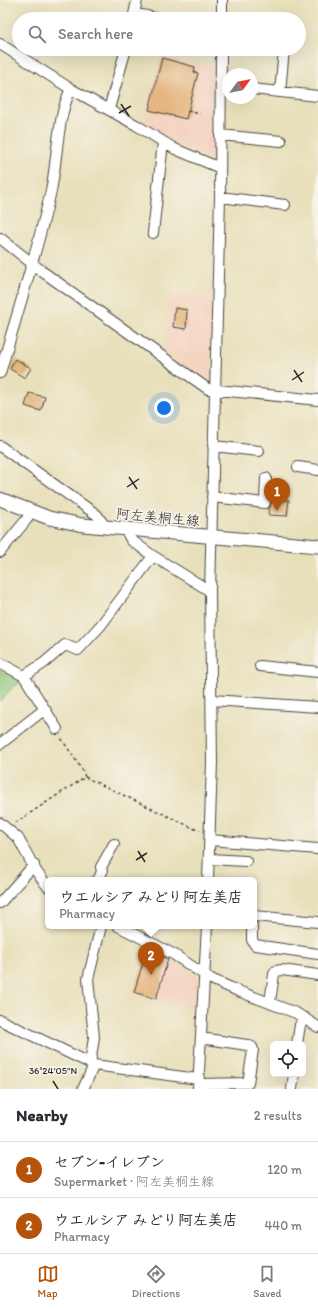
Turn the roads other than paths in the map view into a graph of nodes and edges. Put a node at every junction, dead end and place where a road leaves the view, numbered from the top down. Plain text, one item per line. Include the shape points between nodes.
1 (137, 0) edge
2 (222, 0) edge
3 (135, 12) edge
4 (222, 12) edge
5 (0, 44) edge
6 (12, 52) edge
7 (19, 56) edge
8 (124, 56) edge
9 (222, 56) edge
10 (283, 56) edge
11 (223, 68) edge
12 (71, 89) junction
13 (258, 90) edge
14 (280, 92) junction
15 (318, 96) edge
16 (223, 104) edge
17 (109, 109) junction
18 (220, 135) junction
19 (281, 141) dead end
20 (163, 142) junction
21 (220, 168) junction
22 (220, 197) junction
23 (285, 205) dead end
24 (153, 233) dead end
25 (0, 238) edge
26 (32, 263) junction
27 (0, 373) edge
28 (215, 390) junction
29 (318, 400) edge
30 (0, 446) edge
31 (213, 446) junction
32 (259, 451) dead end
33 (298, 467) dead end
34 (318, 470) edge
35 (266, 478) dead end
36 (212, 497) junction
37 (0, 499) edge
38 (30, 511) junction
39 (106, 528) junction
40 (126, 530) junction
41 (211, 537) junction
42 (318, 546) edge
43 (0, 552) edge
44 (153, 556) junction
45 (210, 590) junction
46 (0, 663) edge
47 (260, 666) dead end
48 (318, 672) edge
49 (24, 676) junction
50 (212, 700) junction
51 (318, 707) edge
52 (45, 709) junction
53 (57, 729) road end
54 (0, 744) edge
55 (2, 829) edge
56 (210, 835) junction
57 (114, 844) dead end
58 (318, 849) edge
59 (209, 859) junction
60 (246, 861) dead end
61 (34, 865) junction
62 (100, 877) edge
63 (208, 877) edge
64 (45, 882) edge
65 (0, 903) edge
66 (257, 916) edge
67 (318, 922) edge
68 (100, 929) edge
69 (124, 929) edge
70 (206, 929) edge
71 (252, 929) edge
72 (318, 954) edge
73 (204, 973) junction
74 (318, 976) edge
75 (270, 1002) junction
76 (305, 1018) junction
77 (0, 1020) edge
78 (318, 1027) edge
79 (201, 1038) junction
80 (297, 1041) edge
81 (92, 1065) junction
82 (294, 1077) edge
83 (198, 1084) edge
84 (83, 1089) edge
85 (292, 1089) edge

1 - 3 street
2 - 4 street
5 - 6 street
7 - 12 street
8 - 17 street
9 - 11 street
10 - 14 street
12 - 17 street
12 - 26 street via 64,107 50,195
13 - 14 street
14 - 15 street
16 - 18 street
17 - 20 street
18 - 19 street
18 - 21 street
20 - 21 street
20 - 24 street
21 - 22 street
22 - 23 street
22 - 28 street
25 - 26 street
26 - 27 street
26 - 28 street via 198,383
28 - 29 street
28 - 31 street
30 - 39 street via 97,515
31 - 32 street
31 - 36 street
33 - 34 street
35 - 36 street via 265,503
36 - 41 street
37 - 38 main road, 阿左美桐生線
38 - 39 main road, 阿左美桐生線 via 70,523
38 - 43 street via 27,519
39 - 40 main road, 阿左美桐生線
40 - 41 main road, 阿左美桐生線
40 - 44 street via 131,540
41 - 42 main road, 阿左美桐生線
41 - 45 street
44 - 45 street
44 - 49 street via 101,625 78,650 65,645
45 - 50 street
46 - 49 street
47 - 48 street
49 - 52 street
50 - 51 street
50 - 56 street
52 - 53 street
52 - 54 street
55 - 61 street via 18,838
56 - 58 street
56 - 59 street
57 - 62 street via 101,866
59 - 60 street
59 - 63 street
61 - 64 street
61 - 65 street
66 - 67 street
68 - 81 street via 88,979 94,1037
69 - 73 street
70 - 73 street
71 - 72 street via 252,940 255,945
73 - 75 street via 211,979 238,991
73 - 79 street
74 - 75 street via 276,971
75 - 76 street
76 - 78 street
76 - 80 street via 300,1025
77 - 81 street
79 - 83 street
79 - 83 street via 247,1045 253,1050 248,1083
81 - 83 street
81 - 84 street
82 - 85 street

